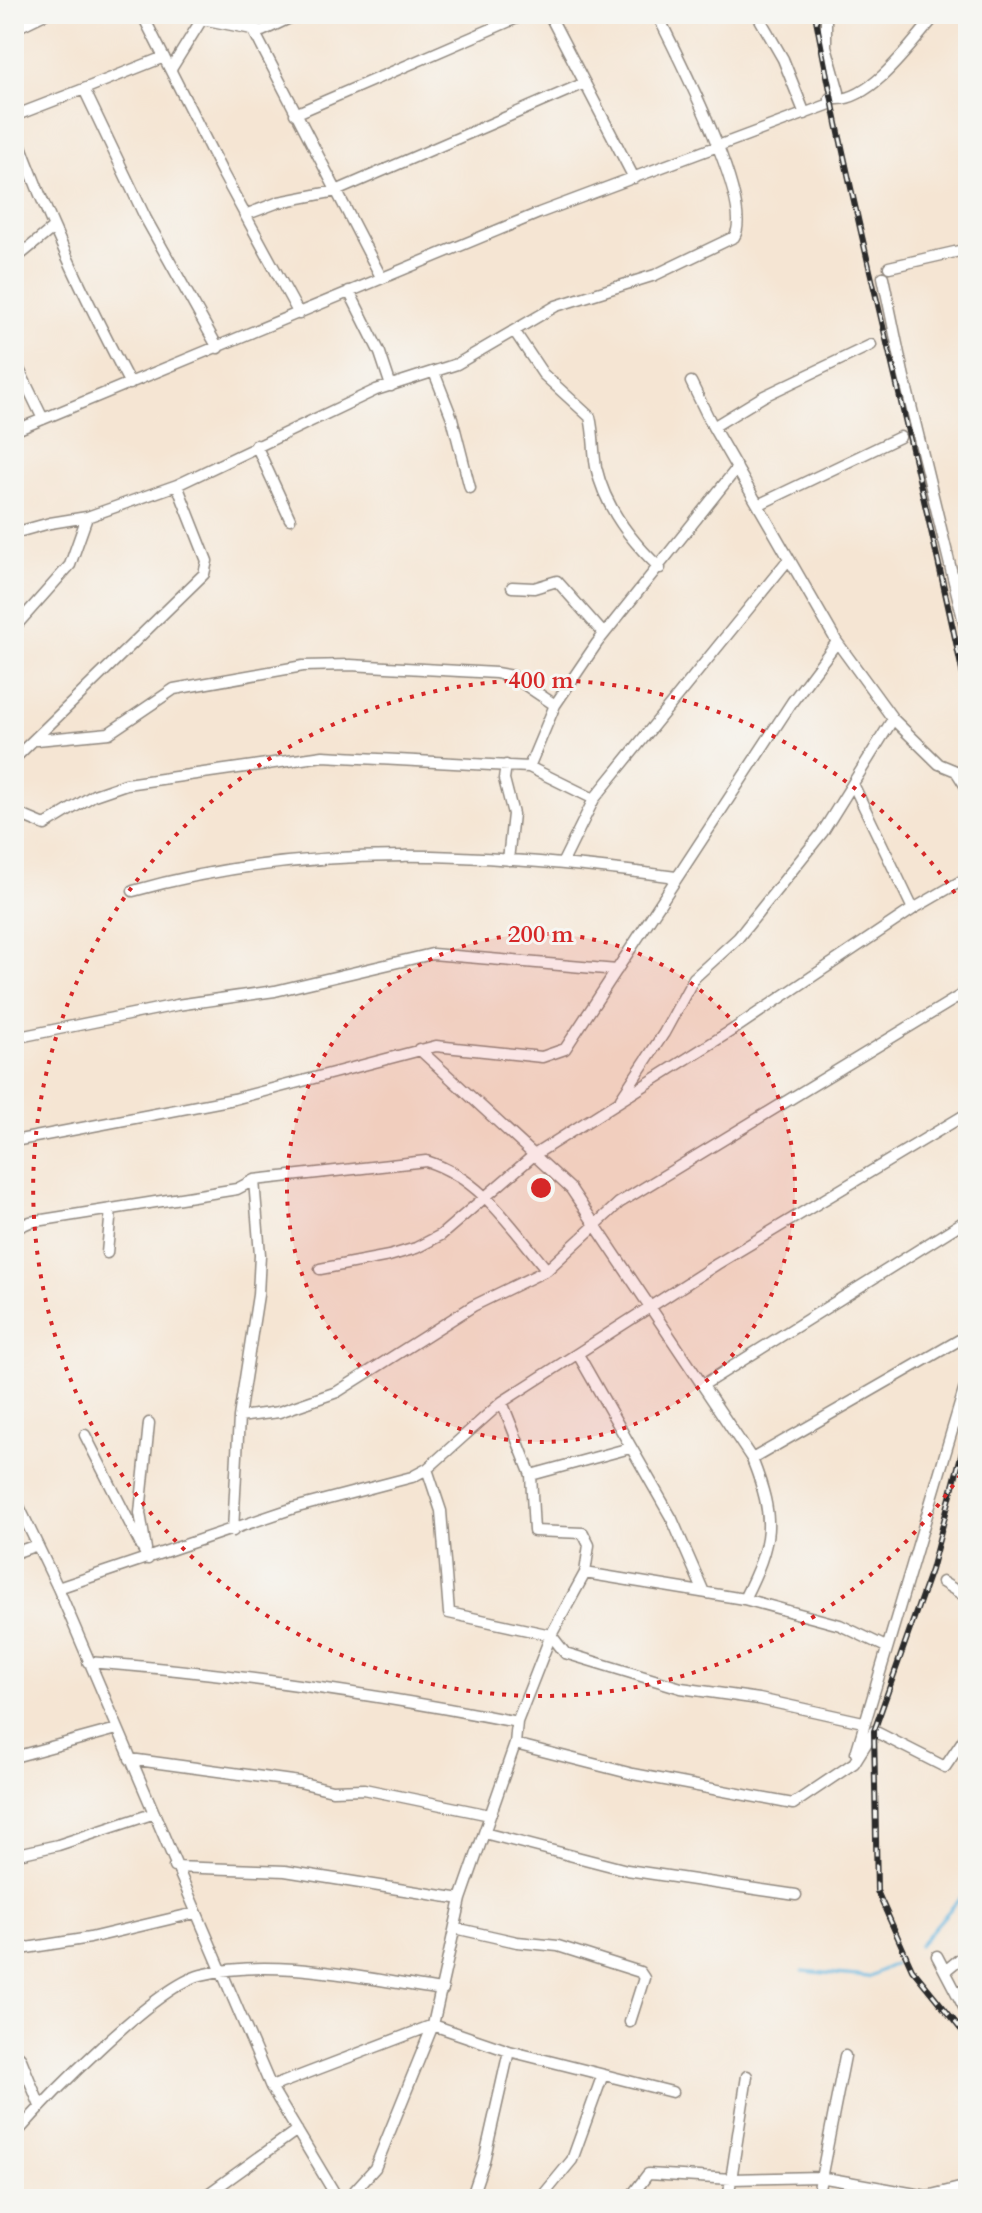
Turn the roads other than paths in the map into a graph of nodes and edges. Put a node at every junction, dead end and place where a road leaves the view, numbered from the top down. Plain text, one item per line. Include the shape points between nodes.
1 (45, 14) edge
2 (142, 14) edge
3 (245, 14) edge
4 (298, 14) edge
5 (526, 14) edge
6 (549, 14) edge
7 (657, 14) edge
8 (757, 14) edge
9 (826, 14) edge
10 (937, 14) edge
11 (14, 29) edge
12 (258, 30) junction
13 (164, 57) junction
14 (171, 69) junction
15 (585, 83) junction
16 (84, 89) junction
17 (837, 99) junction
18 (295, 114) junction
19 (805, 114) junction
20 (14, 116) edge
21 (14, 127) edge
22 (720, 146) junction
23 (634, 178) junction
24 (336, 191) junction
25 (245, 215) junction
26 (53, 228) junction
27 (968, 249) edge
28 (14, 260) edge
29 (889, 267) dead end
30 (381, 277) junction
31 (883, 277) dead end
32 (349, 291) junction
33 (299, 314) junction
34 (515, 332) junction
35 (871, 345) dead end
36 (218, 348) junction
37 (14, 359) edge
38 (434, 372) junction
39 (691, 382) dead end
40 (130, 384) junction
41 (391, 386) junction
42 (43, 419) junction
43 (713, 427) junction
44 (14, 431) edge
45 (900, 437) dead end
46 (256, 445) junction
47 (737, 468) junction
48 (177, 485) junction
49 (470, 488) dead end
50 (760, 504) junction
51 (87, 517) junction
52 (290, 519) dead end
53 (14, 533) edge
54 (788, 560) junction
55 (660, 568) junction
56 (512, 587) dead end
57 (14, 628) edge
58 (604, 634) junction
59 (968, 639) edge
60 (837, 642) junction
61 (555, 705) junction
62 (893, 719) junction
63 (37, 740) junction
64 (14, 759) edge
65 (506, 765) junction
66 (529, 767) junction
67 (853, 784) junction
68 (968, 790) edge
69 (594, 799) junction
70 (15, 810) edge
71 (508, 860) junction
72 (563, 862) junction
73 (676, 877) junction
74 (968, 877) edge
75 (133, 891) dead end
76 (913, 909) junction
77 (617, 970) junction
78 (968, 991) edge
79 (14, 1038) edge
80 (419, 1049) junction
81 (620, 1100) junction
82 (968, 1113) edge
83 (14, 1141) edge
84 (534, 1155) junction
85 (254, 1180) junction
86 (488, 1198) junction
87 (111, 1209) junction
88 (968, 1219) edge
89 (595, 1227) junction
90 (14, 1229) edge
91 (107, 1253) dead end
92 (320, 1269) dead end
93 (547, 1270) junction
94 (651, 1310) junction
95 (968, 1335) edge
96 (579, 1356) junction
97 (968, 1377) edge
98 (703, 1385) junction
99 (502, 1402) junction
100 (239, 1417) junction
101 (149, 1423) dead end
102 (85, 1435) dead end
103 (630, 1448) junction
104 (752, 1459) junction
105 (427, 1469) junction
106 (531, 1475) junction
107 (14, 1496) edge
108 (233, 1531) junction
109 (37, 1545) junction
110 (14, 1553) edge
111 (148, 1559) junction
112 (585, 1573) junction
113 (942, 1582) dead end
114 (58, 1588) junction
115 (703, 1590) junction
116 (968, 1598) edge
117 (744, 1599) junction
118 (551, 1635) junction
119 (886, 1647) junction
120 (88, 1662) junction
121 (517, 1722) junction
122 (863, 1722) junction
123 (117, 1729) junction
124 (968, 1733) edge
125 (515, 1744) junction
126 (14, 1757) edge
127 (130, 1759) junction
128 (854, 1763) junction
129 (152, 1814) junction
130 (490, 1815) junction
131 (484, 1833) junction
132 (14, 1855) edge
133 (174, 1867) junction
134 (796, 1895) dead end
135 (461, 1899) junction
136 (195, 1913) junction
137 (455, 1928) junction
138 (14, 1950) edge
139 (968, 1952) edge
140 (937, 1956) dead end
141 (220, 1971) junction
142 (945, 1971) junction
143 (443, 1990) junction
144 (968, 2015) edge
145 (630, 2022) dead end
146 (433, 2025) junction
147 (509, 2051) junction
148 (14, 2052) edge
149 (845, 2056) dead end
150 (747, 2076) dead end
151 (602, 2077) junction
152 (271, 2087) junction
153 (672, 2092) dead end
154 (40, 2106) junction
155 (297, 2130) junction
156 (14, 2136) edge
157 (820, 2177) junction
158 (732, 2179) junction
159 (968, 2186) edge
160 (927, 2197) edge
161 (201, 2199) edge
162 (338, 2199) edge
163 (347, 2199) edge
164 (471, 2199) edge
165 (540, 2199) edge
166 (629, 2199) edge
167 (728, 2199) edge
168 (817, 2199) edge

1 - 11 street
2 - 13 street
3 - 12 street
4 - 12 street
5 - 18 street
6 - 15 street
7 - 22 street
8 - 19 street
9 - 17 street via 826,46
10 - 17 street via 868,90
12 - 14 street via 202,19
12 - 18 street
13 - 14 street
13 - 16 street
14 - 25 street
15 - 23 street
15 - 24 street
16 - 20 street
16 - 36 street via 146,219
17 - 19 street
18 - 24 street
19 - 22 street
21 - 26 street
22 - 23 street
22 - 34 street via 740,222 734,237 655,275 556,306
23 - 30 street
24 - 25 street
24 - 30 street
25 - 33 street
26 - 28 street
26 - 40 street
27 - 29 street
30 - 32 street
31 - 59 street
32 - 33 street
32 - 41 street
33 - 36 street
34 - 38 street
34 - 55 street via 543,374 590,417 597,469 615,513 632,542
35 - 43 street via 764,396
36 - 40 street
37 - 42 street
38 - 41 street
38 - 49 street
39 - 43 street
40 - 42 street
41 - 46 street
42 - 44 street
43 - 47 street
45 - 50 street
46 - 48 street
46 - 52 street
47 - 50 street
47 - 55 street
48 - 51 street
48 - 63 street via 207,568
50 - 54 street
51 - 53 street
51 - 57 street via 70,565
54 - 60 street
54 - 69 street
55 - 58 street
56 - 58 street via 557,581
58 - 61 street
60 - 62 street
60 - 73 street
61 - 63 street via 504,674 303,666 174,689 109,733
61 - 66 street
62 - 67 street
62 - 68 street via 939,764 956,771
63 - 64 street
65 - 66 street
65 - 70 street via 323,756 126,784 94,795 45,825
65 - 71 street via 513,814
66 - 69 street
67 - 76 street
67 - 81 street via 822,833 738,938 694,978
69 - 72 street
71 - 72 street
71 - 75 street via 319,857
72 - 73 street
73 - 77 street
74 - 76 street
76 - 81 street
77 - 79 street via 432,954 275,991
77 - 80 street via 556,1055 458,1046
78 - 89 street via 619,1203
80 - 83 street via 234,1099
80 - 84 street
81 - 84 street
82 - 94 street via 717,1264
84 - 86 street
84 - 89 street via 571,1189
85 - 86 street via 426,1161 445,1167
85 - 87 street via 237,1189
85 - 100 street via 258,1295
86 - 92 street via 416,1248
86 - 93 street
87 - 90 street
87 - 91 street
88 - 98 street
89 - 93 street
89 - 94 street
93 - 100 street via 473,1306 337,1392 279,1412
94 - 96 street
94 - 98 street
95 - 104 street
96 - 99 street
96 - 103 street
97 - 119 street
98 - 104 street
99 - 105 street
99 - 106 street
100 - 108 street
101 - 111 street via 140,1513
102 - 111 street
103 - 106 street
103 - 115 street via 672,1519
104 - 117 street via 767,1497 769,1525 765,1556
105 - 108 street
105 - 118 street via 441,1511 449,1613
106 - 112 street via 534,1531 583,1533 589,1545
107 - 109 street
108 - 111 street
109 - 110 street
109 - 114 street
111 - 114 street
112 - 115 street
112 - 118 street
113 - 116 street
114 - 120 street
115 - 117 street
117 - 119 street via 840,1625
118 - 121 street
118 - 122 street via 565,1653 681,1688
119 - 122 street
120 - 121 street via 368,1693
120 - 123 street
121 - 125 street
122 - 128 street
123 - 126 street
123 - 127 street
124 - 128 street via 945,1767 874,1731
125 - 128 street via 633,1774 793,1804
125 - 130 street
127 - 129 street
127 - 130 street via 332,1790 364,1789
129 - 132 street
129 - 133 street
130 - 131 street
131 - 134 street via 627,1870
131 - 135 street
133 - 135 street via 285,1871
133 - 136 street
135 - 137 street
136 - 138 street
136 - 141 street
137 - 143 street
137 - 145 street via 558,1946 640,1972 644,1978
139 - 142 street
140 - 142 street
141 - 143 street via 270,1968
141 - 152 street
141 - 154 street via 198,1975 157,2000
142 - 144 street
143 - 146 street
146 - 147 street
146 - 152 street
146 - 163 street via 375,2168
147 - 151 street
147 - 164 street
148 - 154 street
149 - 157 street
150 - 158 street
151 - 153 street
151 - 165 street via 572,2160
152 - 155 street
154 - 156 street
155 - 161 street
155 - 162 street
157 - 158 street
157 - 160 street
157 - 168 street
158 - 166 street via 648,2174
158 - 167 street
159 - 160 street

